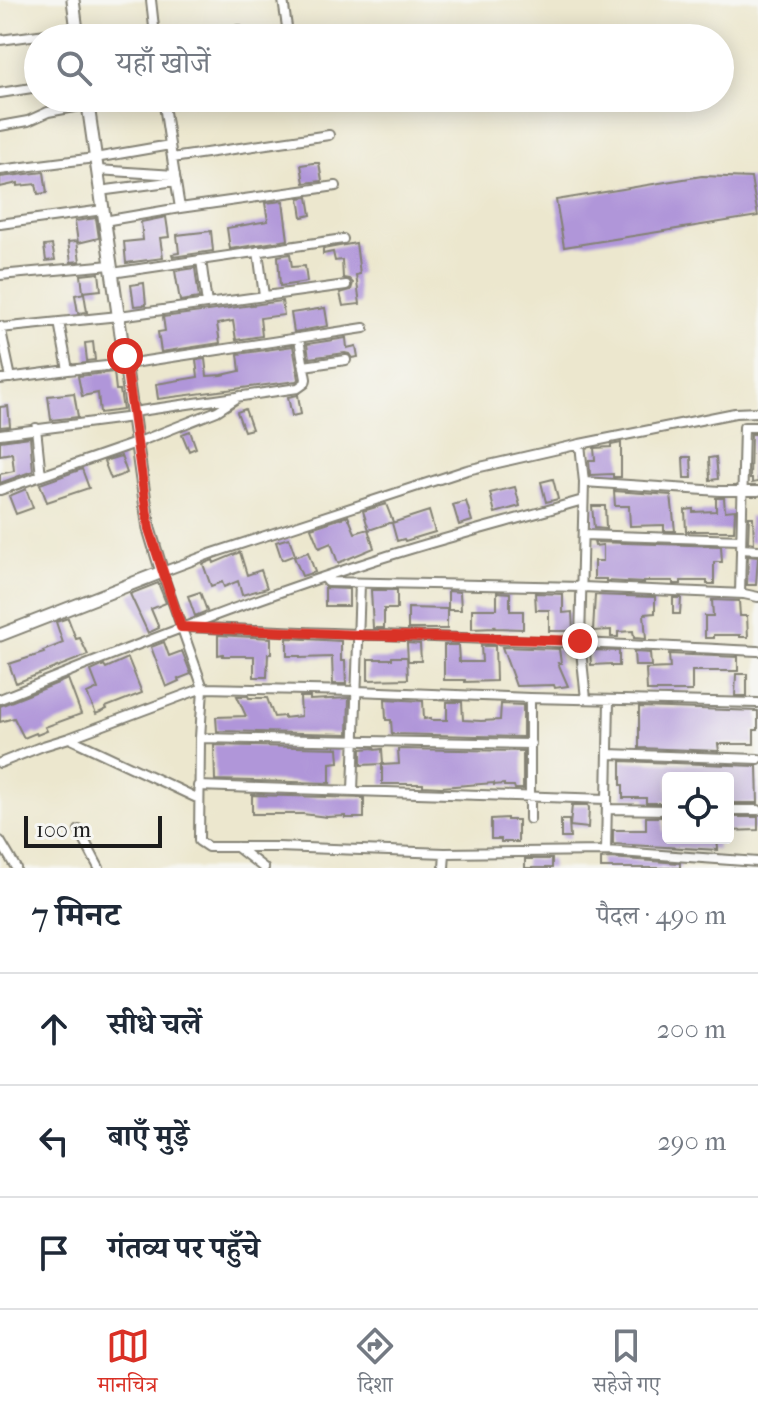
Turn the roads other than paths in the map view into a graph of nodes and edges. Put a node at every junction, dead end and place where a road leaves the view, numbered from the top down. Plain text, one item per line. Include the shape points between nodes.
1 (73, 0) edge
2 (151, 0) edge
3 (283, 0) edge
4 (77, 24) edge
5 (154, 24) edge
6 (287, 24) edge
7 (24, 38) edge
8 (0, 40) edge
9 (24, 89) edge
10 (0, 93) edge
11 (48, 112) edge
12 (89, 112) edge
13 (166, 112) edge
14 (0, 126) edge
15 (329, 135) dead end
16 (170, 145) junction
17 (172, 158) junction
18 (96, 164) junction
19 (0, 170) edge
20 (175, 178) junction
21 (336, 186) dead end
22 (99, 191) junction
23 (180, 208) junction
24 (103, 216) junction
25 (0, 224) edge
26 (343, 239) dead end
27 (258, 251) junction
28 (201, 260) junction
29 (111, 269) junction
30 (0, 275) edge
31 (346, 285) dead end
32 (264, 296) junction
33 (207, 304) junction
34 (119, 316) junction
35 (59, 322) junction
36 (0, 327) edge
37 (364, 328) dead end
38 (299, 339) junction
39 (346, 360) dead end
40 (126, 364) junction
41 (304, 366) junction
42 (68, 370) junction
43 (11, 378) junction
44 (0, 379) edge
45 (240, 396) junction
46 (758, 412) edge
47 (133, 414) junction
48 (758, 427) edge
49 (36, 428) junction
50 (0, 434) edge
51 (136, 443) junction
52 (580, 444) junction
53 (41, 476) junction
54 (584, 482) junction
55 (0, 490) edge
56 (742, 491) junction
57 (758, 491) edge
58 (583, 500) junction
59 (583, 535) junction
60 (741, 545) junction
61 (758, 550) edge
62 (162, 572) junction
63 (324, 577) junction
64 (360, 583) junction
65 (582, 587) junction
66 (740, 594) junction
67 (758, 597) edge
68 (181, 627) junction
69 (0, 635) edge
70 (357, 635) junction
71 (580, 641) junction
72 (758, 651) edge
73 (203, 688) junction
74 (357, 691) junction
75 (530, 698) junction
76 (0, 699) edge
77 (586, 699) junction
78 (609, 700) junction
79 (758, 703) edge
80 (69, 738) junction
81 (200, 738) junction
82 (354, 740) junction
83 (531, 744) junction
84 (608, 754) junction
85 (758, 759) edge
86 (0, 763) edge
87 (198, 786) junction
88 (353, 791) junction
89 (531, 796) junction
90 (199, 799) junction
91 (607, 804) junction
92 (662, 809) edge
93 (734, 810) edge
94 (758, 810) edge
95 (530, 819) dead end
96 (79, 830) dead end
97 (0, 841) edge
98 (237, 847) junction
99 (606, 851) junction
100 (445, 853) junction
101 (758, 862) edge
102 (16, 868) edge
103 (99, 868) edge
104 (264, 868) edge
105 (444, 868) edge

1 - 4 street
2 - 5 street
3 - 6 street
7 - 8 street
9 - 10 street
11 - 14 street
12 - 18 street
13 - 16 street
15 - 17 street
16 - 17 street
16 - 18 street
17 - 20 street
18 - 19 street
18 - 20 street
18 - 22 street
20 - 22 street
20 - 23 street
21 - 23 street
22 - 24 street
23 - 24 street
24 - 25 street
24 - 29 street
26 - 27 street
27 - 28 street
27 - 32 street
28 - 29 street
28 - 33 street
29 - 30 street
29 - 34 street
31 - 32 street
32 - 33 street
33 - 34 street
34 - 35 street
34 - 40 street
35 - 36 street
35 - 42 street
36 - 43 street
37 - 38 street
38 - 40 street
38 - 41 street
39 - 41 street
40 - 42 street
40 - 47 street
41 - 45 street via 305,383 298,388
42 - 43 street
43 - 44 street
45 - 47 street
45 - 51 street via 217,411
46 - 52 street
47 - 49 street
47 - 51 street
48 - 56 street via 744,427
49 - 50 street
49 - 53 street
51 - 53 street
51 - 62 street via 149,529
52 - 54 street
52 - 62 street via 467,470
53 - 55 street
54 - 56 street
54 - 58 street
56 - 57 street
56 - 60 street
58 - 59 street
58 - 63 street
59 - 60 street
59 - 65 street
60 - 61 street
60 - 66 street
62 - 68 street
62 - 69 street
63 - 64 street via 328,582
63 - 68 street
64 - 65 street
64 - 70 street
65 - 66 street
65 - 71 street
66 - 67 street
68 - 70 street
68 - 73 street
68 - 76 street
70 - 71 street
70 - 74 street
71 - 72 street
71 - 77 street
73 - 74 street
73 - 80 street
73 - 81 street
74 - 75 street
74 - 82 street
75 - 77 street
75 - 83 street
77 - 78 street
78 - 79 street
78 - 84 street
80 - 86 street
80 - 90 street
81 - 82 street
81 - 87 street
82 - 83 street
82 - 88 street
83 - 89 street
84 - 85 street
84 - 91 street
87 - 88 street
87 - 90 street
88 - 89 street
89 - 91 street
89 - 95 street
90 - 98 street via 199,841 208,847
91 - 92 street
91 - 99 street
93 - 94 street
96 - 103 street
97 - 102 street
98 - 100 street
98 - 104 street
99 - 100 street
99 - 101 street
100 - 105 street

